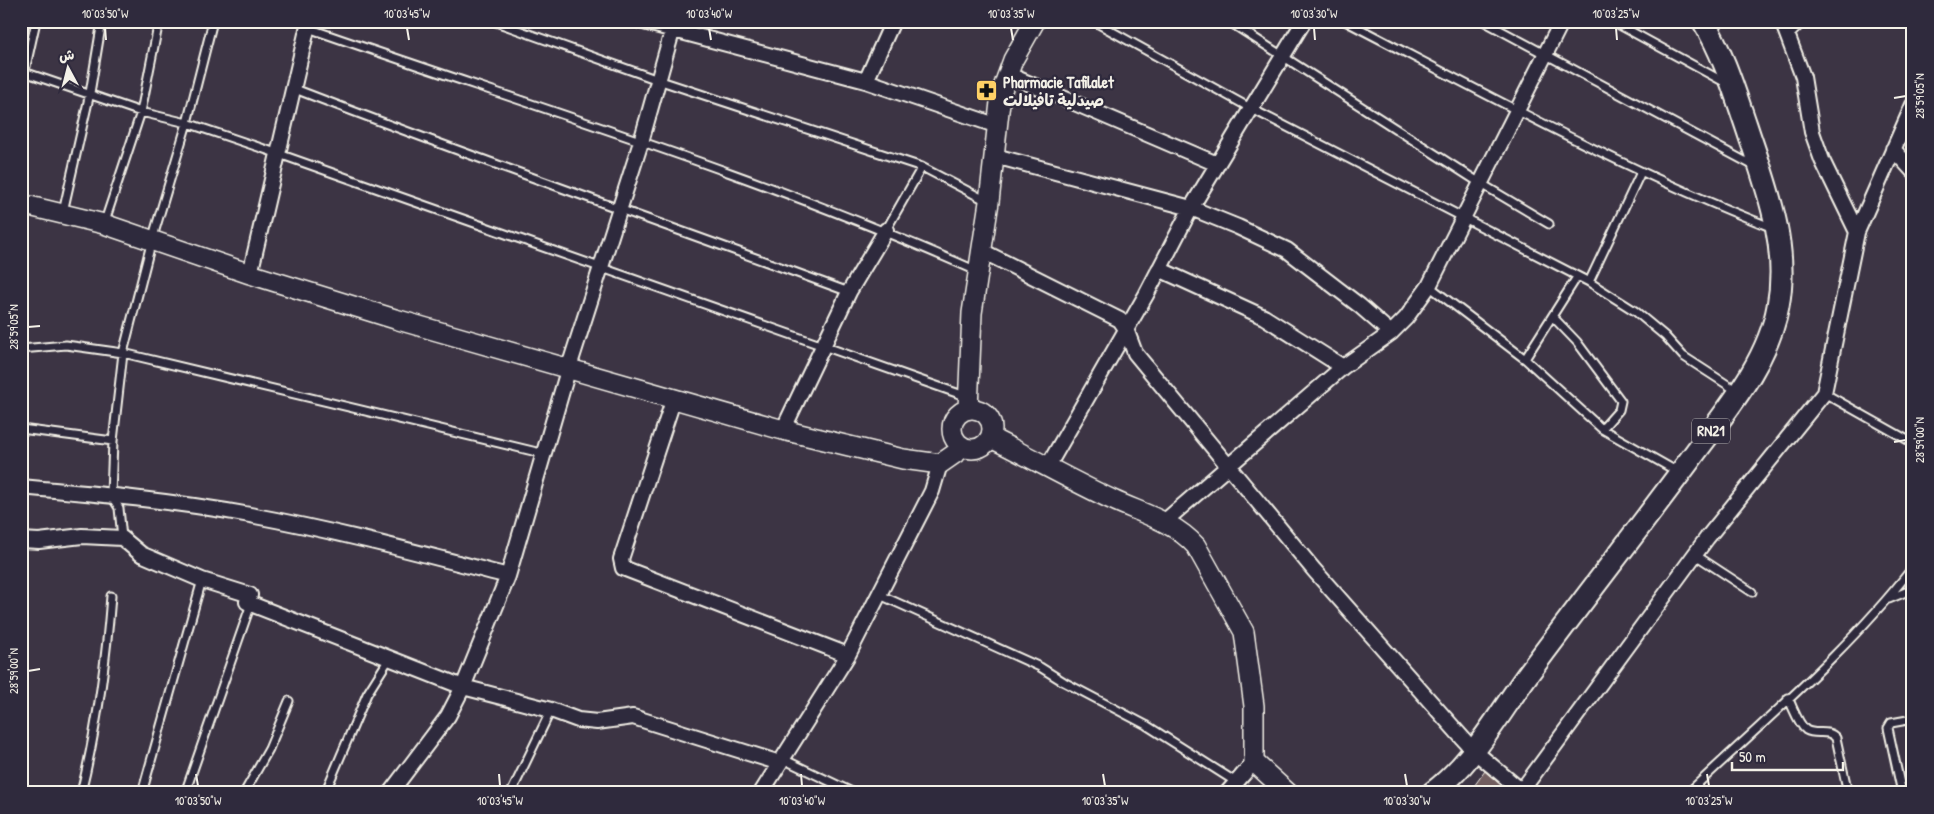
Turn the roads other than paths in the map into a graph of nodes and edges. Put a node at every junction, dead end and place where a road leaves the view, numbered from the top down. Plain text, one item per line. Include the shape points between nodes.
1 (36, 21) edge
2 (102, 21) edge
3 (159, 21) edge
4 (212, 21) edge
5 (493, 21) edge
6 (640, 21) edge
7 (893, 21) edge
8 (1035, 21) edge
9 (1093, 21) edge
10 (1228, 21) edge
11 (1304, 21) edge
12 (1345, 21) edge
13 (1483, 21) edge
14 (1562, 21) edge
15 (1612, 21) edge
16 (1703, 21) edge
17 (1799, 21) edge
18 (308, 24) edge
19 (673, 26) edge
20 (1784, 27) edge
21 (1545, 55) junction
22 (1283, 57) junction
23 (24, 71) edge
24 (1007, 74) junction
25 (658, 80) junction
26 (866, 81) junction
27 (1733, 88) junction
28 (21, 89) edge
29 (295, 89) junction
30 (90, 94) junction
31 (1913, 105) edge
32 (1252, 109) junction
33 (1517, 109) junction
34 (141, 112) junction
35 (187, 123) junction
36 (998, 126) junction
37 (641, 142) junction
38 (1893, 149) junction
39 (279, 154) junction
40 (995, 156) junction
41 (1217, 164) junction
42 (922, 167) junction
43 (1761, 170) junction
44 (1913, 171) edge
45 (1640, 172) junction
46 (1480, 183) junction
47 (989, 202) junction
48 (21, 204) edge
49 (619, 208) junction
50 (1191, 208) junction
51 (62, 215) junction
52 (1462, 218) junction
53 (104, 224) junction
54 (1549, 224) dead end
55 (886, 230) junction
56 (1778, 230) junction
57 (1857, 232) junction
58 (152, 240) junction
59 (982, 251) junction
60 (602, 269) junction
61 (1159, 269) junction
62 (979, 272) junction
63 (250, 274) junction
64 (1577, 277) junction
65 (1589, 282) junction
66 (1428, 286) junction
67 (849, 292) junction
68 (1553, 317) junction
69 (1126, 329) junction
70 (1391, 333) junction
71 (822, 347) junction
72 (21, 349) edge
73 (123, 354) junction
74 (1525, 358) junction
75 (569, 368) junction
76 (1343, 368) junction
77 (1739, 393) junction
78 (1824, 393) junction
79 (674, 398) junction
80 (968, 403) junction
81 (21, 429) edge
82 (1602, 429) junction
83 (783, 430) junction
84 (991, 438) junction
85 (113, 441) junction
86 (1913, 443) edge
87 (963, 448) junction
88 (545, 454) junction
89 (940, 464) junction
90 (1048, 466) junction
91 (1228, 467) junction
92 (1680, 473) junction
93 (21, 487) edge
94 (111, 496) junction
95 (1165, 521) junction
96 (122, 538) junction
97 (21, 540) edge
98 (1694, 554) junction
99 (1913, 567) edge
100 (508, 576) junction
101 (202, 580) junction
102 (1913, 589) edge
103 (1752, 592) dead end
104 (880, 595) junction
105 (112, 596) dead end
106 (1888, 599) junction
107 (251, 604) junction
108 (848, 655) junction
109 (389, 659) junction
110 (463, 687) junction
111 (1788, 698) junction
112 (289, 701) dead end
113 (551, 710) junction
114 (1913, 719) edge
115 (1474, 750) junction
116 (781, 761) junction
117 (1254, 762) junction
118 (1232, 788) edge
119 (1440, 790) edge
120 (1523, 792) edge
121 (80, 793) edge
122 (142, 793) edge
123 (185, 793) edge
124 (244, 793) edge
125 (325, 793) edge
126 (390, 793) edge
127 (511, 793) edge
128 (761, 793) edge
129 (854, 793) edge
130 (1288, 793) edge
131 (1688, 793) edge
132 (1848, 793) edge
133 (1902, 793) edge

1 - 23 lane
2 - 30 lane
3 - 34 lane
4 - 35 lane
5 - 25 lane
6 - 19 street
7 - 26 street
8 - 24 street
9 - 32 lane
10 - 22 lane
11 - 22 street
12 - 33 lane
13 - 21 lane
14 - 21 street
15 - 27 lane
16 - 27 main road, RN21 via 1713,37
17 - 20 street
18 - 29 street
18 - 37 lane
19 - 25 street
19 - 26 street
20 - 57 street via 1803,77 1812,132
21 - 33 street
21 - 43 lane
22 - 32 street
22 - 46 lane
23 - 28 lane
23 - 30 lane
24 - 36 street via 1001,93
24 - 41 street
25 - 37 street
25 - 42 lane
26 - 36 street
27 - 43 main road, RN21
29 - 39 street
29 - 49 lane via 439,145
30 - 34 lane
30 - 51 lane
31 - 38 street
32 - 41 street
32 - 52 lane
33 - 45 lane
33 - 46 street
34 - 35 lane
34 - 53 lane
35 - 39 lane
35 - 58 lane
36 - 40 street
37 - 49 street
37 - 55 lane
38 - 44 street
38 - 57 street
39 - 60 lane
39 - 63 street
40 - 47 street
40 - 50 street
41 - 50 street
42 - 47 lane
42 - 55 lane
43 - 56 main road, RN21
45 - 56 lane
45 - 65 lane
46 - 52 street
46 - 54 lane
47 - 59 street
48 - 51 street
49 - 60 street
49 - 67 lane
50 - 61 street
50 - 70 street via 1287,250
51 - 53 street
52 - 64 lane
52 - 66 street
53 - 58 street
55 - 62 lane
55 - 67 street
56 - 77 main road, RN21 via 1781,280 1778,307 1770,333
57 - 78 street
58 - 63 street
58 - 73 lane
59 - 62 street
59 - 69 street via 1115,317
60 - 71 lane
60 - 75 street
61 - 69 street
61 - 76 street via 1264,316
62 - 80 street via 972,313
63 - 75 street
64 - 65 lane
64 - 68 lane
65 - 77 lane via 1635,311 1688,360
66 - 70 street via 1406,318
66 - 74 lane
67 - 71 street
68 - 74 lane
68 - 82 lane via 1577,342 1621,401 1620,410
69 - 90 street
69 - 91 street via 1135,353
70 - 76 street
71 - 80 lane
71 - 83 street
72 - 73 lane via 66,345
73 - 85 lane
73 - 88 lane
74 - 82 lane
75 - 79 street
75 - 88 street
76 - 91 street
77 - 92 main road, RN21
78 - 86 lane
78 - 98 street
79 - 83 street
79 - 108 street via 621,559 623,568
80 - 84 street via 988,416
80 - 87 street via 951,427 954,440
81 - 85 lane
82 - 92 lane
83 - 89 street via 902,459
84 - 87 street via 982,447
84 - 90 street
85 - 94 lane
87 - 89 street
88 - 100 street
89 - 104 street via 932,492
90 - 95 street via 1114,501
91 - 95 street
91 - 115 street via 1314,570
92 - 115 main road, RN21
93 - 94 street
94 - 96 lane via 119,508
94 - 100 street via 294,524
95 - 117 street via 1196,546 1244,632 1254,706
96 - 97 street via 82,536
96 - 101 street via 141,554
98 - 103 lane
98 - 120 street
99 - 106 lane
100 - 110 street
101 - 107 street via 250,595 247,602
101 - 122 lane
102 - 106 lane
104 - 108 street
104 - 118 lane via 1040,667 1146,725
105 - 121 lane via 93,741
106 - 111 lane via 1832,660
107 - 109 street
107 - 123 lane
108 - 116 street
109 - 110 street
109 - 125 lane via 367,694
110 - 113 street
110 - 126 street via 448,716
111 - 131 lane
111 - 132 lane via 1804,728 1812,732 1829,732 1836,738
112 - 124 lane via 260,768
113 - 116 street via 588,722 633,717
113 - 127 lane
114 - 133 lane via 1891,723 1888,728
115 - 119 main road, RN21
115 - 120 street
116 - 128 street
116 - 129 lane
117 - 118 street
117 - 130 street

